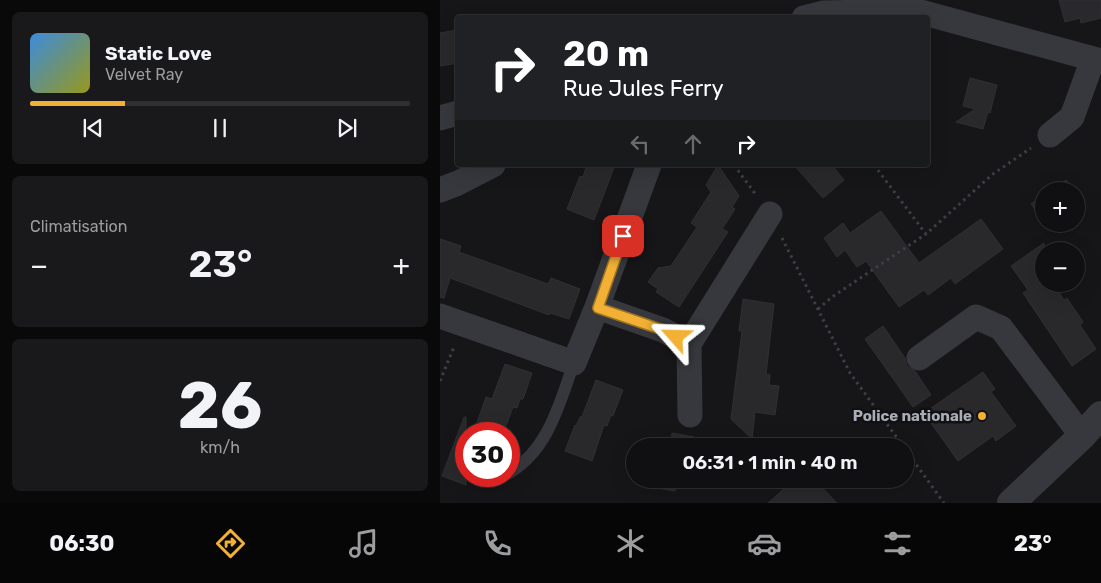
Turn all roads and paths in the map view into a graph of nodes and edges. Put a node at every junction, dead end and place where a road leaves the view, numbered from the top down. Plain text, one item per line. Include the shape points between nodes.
1 (816, 15) edge
2 (846, 15) edge
3 (1097, 60) edge
4 (455, 114) edge
5 (440, 118) edge
6 (1050, 135) joint
7 (489, 167) edge
8 (648, 167) edge
9 (735, 167) edge
10 (876, 167) edge
11 (440, 190) edge
12 (770, 214) junction
13 (926, 234) junction
14 (598, 308) junction
15 (818, 310) junction
16 (440, 316) edge
17 (464, 323) junction
18 (689, 344) junction
19 (919, 358) dead end
20 (574, 363) junction
21 (440, 381) edge
22 (690, 414) dead end
23 (1101, 415) edge
24 (1082, 436) junction
25 (897, 438) edge
26 (914, 461) edge
27 (520, 467) edge
28 (944, 503) edge
29 (1011, 503) edge

1 - 2 street
2 - 3 street via 918,11
3 - 6 street via 1072,117
4 - 5 street
6 - 13 path via 993,174
7 - 11 street
8 - 14 street
9 - 12 path
10 - 13 path
12 - 15 path
12 - 18 street
13 - 15 path via 832,297
14 - 18 street via 663,330
14 - 20 street
15 - 25 path via 850,373
16 - 17 street
17 - 20 street
17 - 21 path
18 - 22 street
19 - 24 street via 976,317 1001,328
20 - 27 lane via 549,431 537,450
23 - 24 street
24 - 29 street
26 - 28 path

